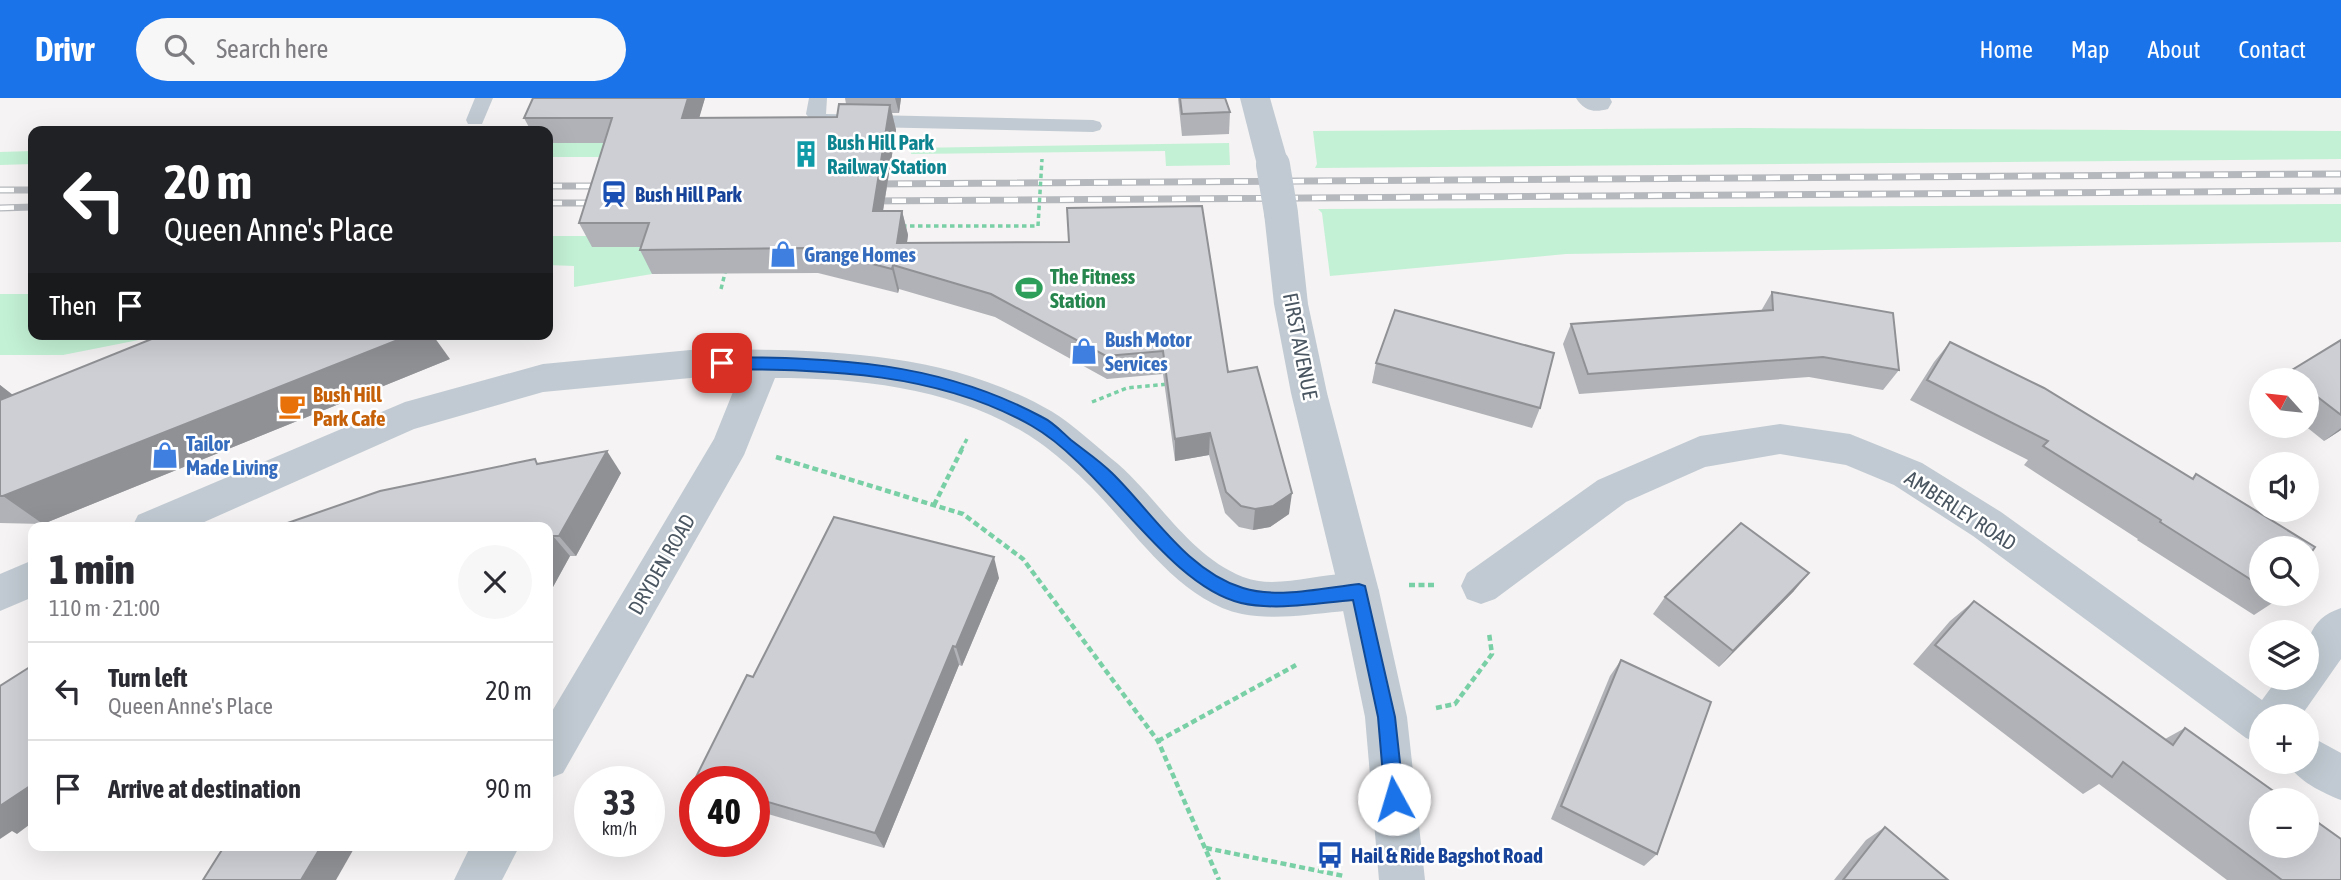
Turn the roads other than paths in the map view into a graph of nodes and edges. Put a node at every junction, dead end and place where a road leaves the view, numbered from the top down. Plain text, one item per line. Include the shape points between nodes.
1 (484, 98) edge
2 (818, 98) edge
3 (1255, 98) edge
4 (475, 120) dead end
5 (1093, 126) dead end
6 (763, 363) junction
7 (164, 522) edge
8 (28, 580) edge
9 (1481, 586) road end
10 (1359, 592) junction
11 (0, 593) edge
12 (2341, 626) edge
13 (2319, 656) edge
14 (2249, 715) edge
15 (553, 749) edge
16 (2319, 764) edge
17 (2341, 779) edge
18 (494, 851) edge
19 (477, 880) edge
20 (1402, 880) edge

1 - 4 lane
2 - 5 lane via 815,114 821,120
3 - 10 street, FIRST AVENUE, bridge via 1273,165 1291,304 1309,393
6 - 7 street via 701,363 543,378 405,417
6 - 10 street via 826,364 916,376 988,397 1040,423 1106,477 1172,549 1207,579 1253,597
6 - 15 street, DRYDEN ROAD via 731,444
8 - 11 street
9 - 14 street, AMBERLEY ROAD via 1612,491 1700,452 1780,439 1850,450 1908,474 1987,524
10 - 20 street, FIRST AVENUE via 1387,717
12 - 13 street
16 - 17 street
18 - 19 street

